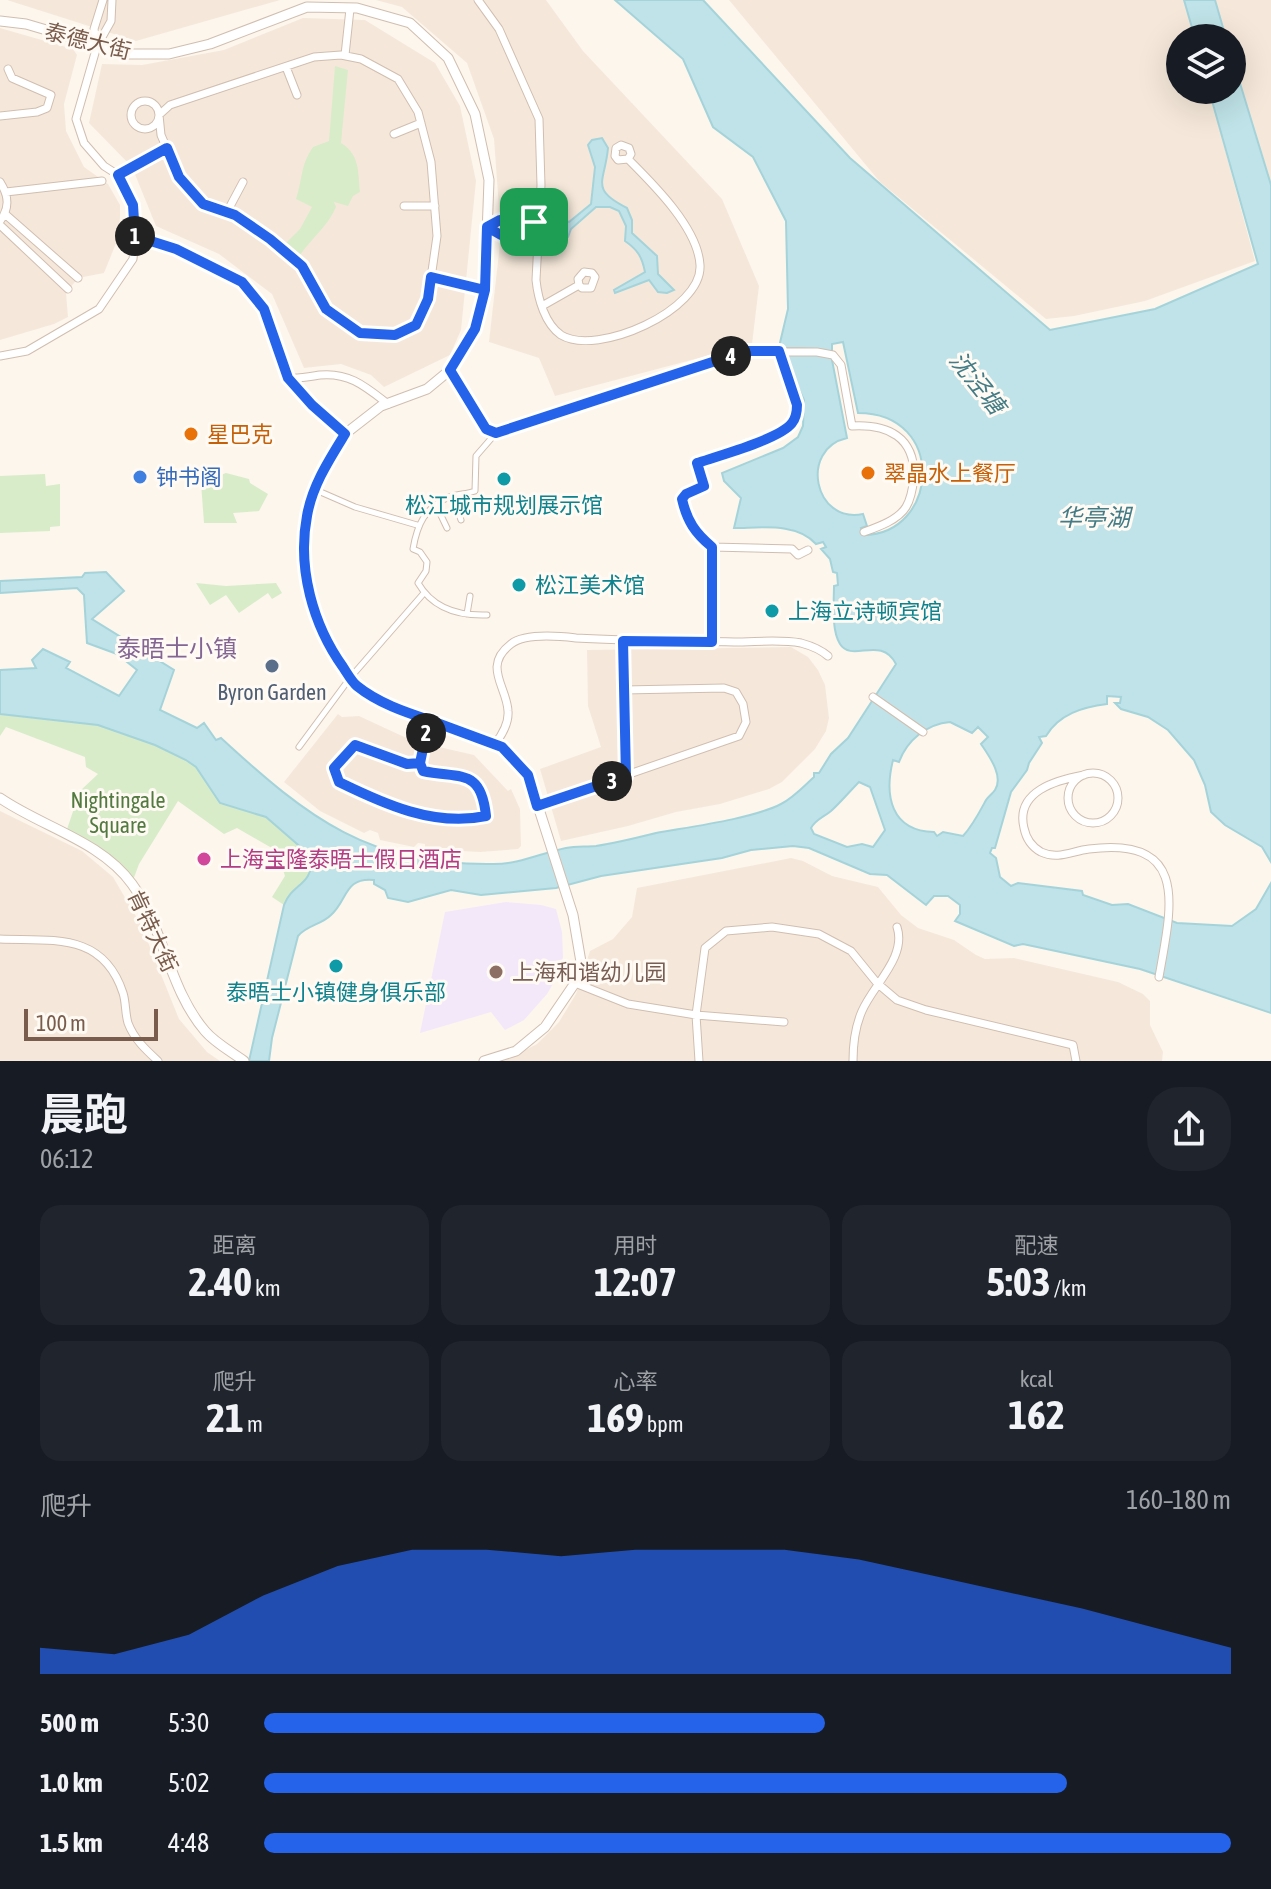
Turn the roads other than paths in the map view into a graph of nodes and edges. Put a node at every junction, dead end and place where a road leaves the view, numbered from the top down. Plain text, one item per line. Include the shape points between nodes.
1 (103, 0) edge
2 (112, 0) edge
3 (478, 0) edge
4 (350, 9) junction
5 (0, 21) edge
6 (97, 46) junction
7 (345, 55) junction
8 (286, 67) junction
9 (8, 69) dead end
10 (297, 95) dead end
11 (159, 115) junction
12 (0, 116) edge
13 (421, 123) junction
14 (394, 134) dead end
15 (167, 148) junction
16 (628, 159) dead end
17 (118, 175) junction
18 (102, 181) dead end
19 (0, 182) edge
20 (243, 182) dead end
21 (6, 192) junction
22 (404, 206) dead end
23 (435, 206) junction
24 (227, 212) junction
25 (2, 220) edge
26 (487, 227) junction
27 (539, 227) junction
28 (135, 236) junction
29 (431, 277) junction
30 (78, 278) dead end
31 (579, 285) dead end
32 (68, 289) dead end
33 (485, 290) junction
34 (542, 306) junction
35 (779, 351) junction
36 (0, 356) edge
37 (450, 370) junction
38 (288, 378) junction
39 (388, 404) junction
40 (496, 433) junction
41 (345, 434) junction
42 (316, 490) junction
43 (453, 496) junction
44 (436, 505) junction
45 (461, 520) dead end
46 (417, 525) junction
47 (447, 528) dead end
48 (864, 532) dead end
49 (712, 547) junction
50 (808, 550) dead end
51 (424, 593) junction
52 (470, 596) dead end
53 (467, 614) junction
54 (487, 615) dead end
55 (623, 641) junction
56 (712, 642) junction
57 (828, 656) dead end
58 (350, 678) junction
59 (624, 690) junction
60 (873, 697) dead end
61 (429, 720) junction
62 (923, 732) dead end
63 (495, 744) junction
64 (299, 747) dead end
65 (420, 763) junction
66 (1084, 775) junction
67 (626, 776) junction
68 (1, 800) edge
69 (537, 806) junction
70 (897, 927) dead end
71 (0, 939) edge
72 (1159, 977) dead end
73 (575, 983) junction
74 (877, 983) junction
75 (696, 1015) junction
76 (784, 1022) dead end
77 (158, 1061) edge
78 (244, 1061) edge
79 (484, 1061) edge
80 (699, 1061) edge
81 (853, 1061) edge
82 (1076, 1061) edge

1 - 6 street via 94,29
2 - 6 street via 111,21
3 - 27 street via 499,29 539,119
4 - 6 street, 泰德大街 via 307,7 169,54 128,54
4 - 7 street
4 - 26 street, 泰德大街 via 410,23 448,58 475,114 489,180
5 - 6 street, 泰德大街
6 - 17 street via 76,119 84,143
7 - 8 street via 314,57
7 - 13 street via 398,79
8 - 10 street
8 - 11 street via 170,105
9 - 12 street via 12,78 51,95 50,103 37,112
11 - 11 street via 157,106 145,100 136,103 130,115 142,129 156,124
11 - 15 street
13 - 14 street
13 - 23 street
15 - 17 street
15 - 24 street via 179,177 203,204
16 - 34 street via 689,233 700,266 693,288 657,319 605,338 563,336
17 - 28 street via 133,205
18 - 21 street
19 - 21 street
20 - 24 street
21 - 25 street
22 - 23 street
23 - 29 street
24 - 29 street via 302,266 326,309 360,333 395,335 416,325
25 - 30 street
25 - 32 street
26 - 27 street via 500,220 534,222
26 - 27 street via 501,235 532,235
26 - 33 street, 泰德大街
27 - 34 street via 536,280
28 - 36 street via 133,259 99,309 27,351
28 - 38 street via 176,249 242,282 264,309
29 - 33 street
31 - 34 street
33 - 37 street, 泰德大街 via 475,329
35 - 40 street via 746,351
35 - 48 street via 833,355 841,365 852,426 872,425 893,434 914,459 906,506 896,518
35 - 49 street via 797,405 791,425 697,463 704,486 682,499 692,528
37 - 39 street via 427,389
37 - 40 street via 486,429
38 - 39 street via 351,377
38 - 41 street
39 - 41 street
40 - 43 street via 476,456 475,491
41 - 42 street
42 - 46 street
42 - 58 street via 307,516 304,562 311,603 328,646
43 - 44 street
43 - 45 street
44 - 46 street
44 - 47 street
46 - 51 street via 413,549 431,563 418,583
49 - 50 street via 792,549 798,555
49 - 56 street
51 - 53 street via 447,610
51 - 58 street
52 - 53 street
53 - 54 street
55 - 56 street
55 - 59 street
55 - 63 street via 569,637 513,642 497,665 508,710
56 - 57 street via 800,643
58 - 61 street via 396,709
58 - 64 street
59 - 67 street
59 - 67 street via 724,688 736,692 746,722 739,736
60 - 62 street
61 - 63 street
61 - 65 street
63 - 69 street via 528,775
65 - 65 street via 423,771 472,781 484,794 486,816 469,820 394,808 339,782 334,768 355,745 407,764
66 - 66 street via 1100,774 1117,791 1113,813 1099,822 1082,821 1070,809 1071,785
66 - 72 street via 1036,791 1022,817 1028,838 1049,855 1108,846 1143,853 1163,870 1169,882 1169,920
67 - 69 street
68 - 78 street, 肯特大街 via 97,850 132,883 184,998 206,1032
69 - 73 street via 573,915 581,962
70 - 74 street via 899,949
71 - 77 street via 84,944 107,961 123,994 128,1024
73 - 75 street via 628,1004
73 - 79 street via 545,1027 516,1051
74 - 75 street via 851,951 819,934 772,927 726,931 705,948
74 - 81 street via 861,1013
74 - 82 street via 897,1000 926,1010 1073,1045
75 - 76 street
75 - 80 street

